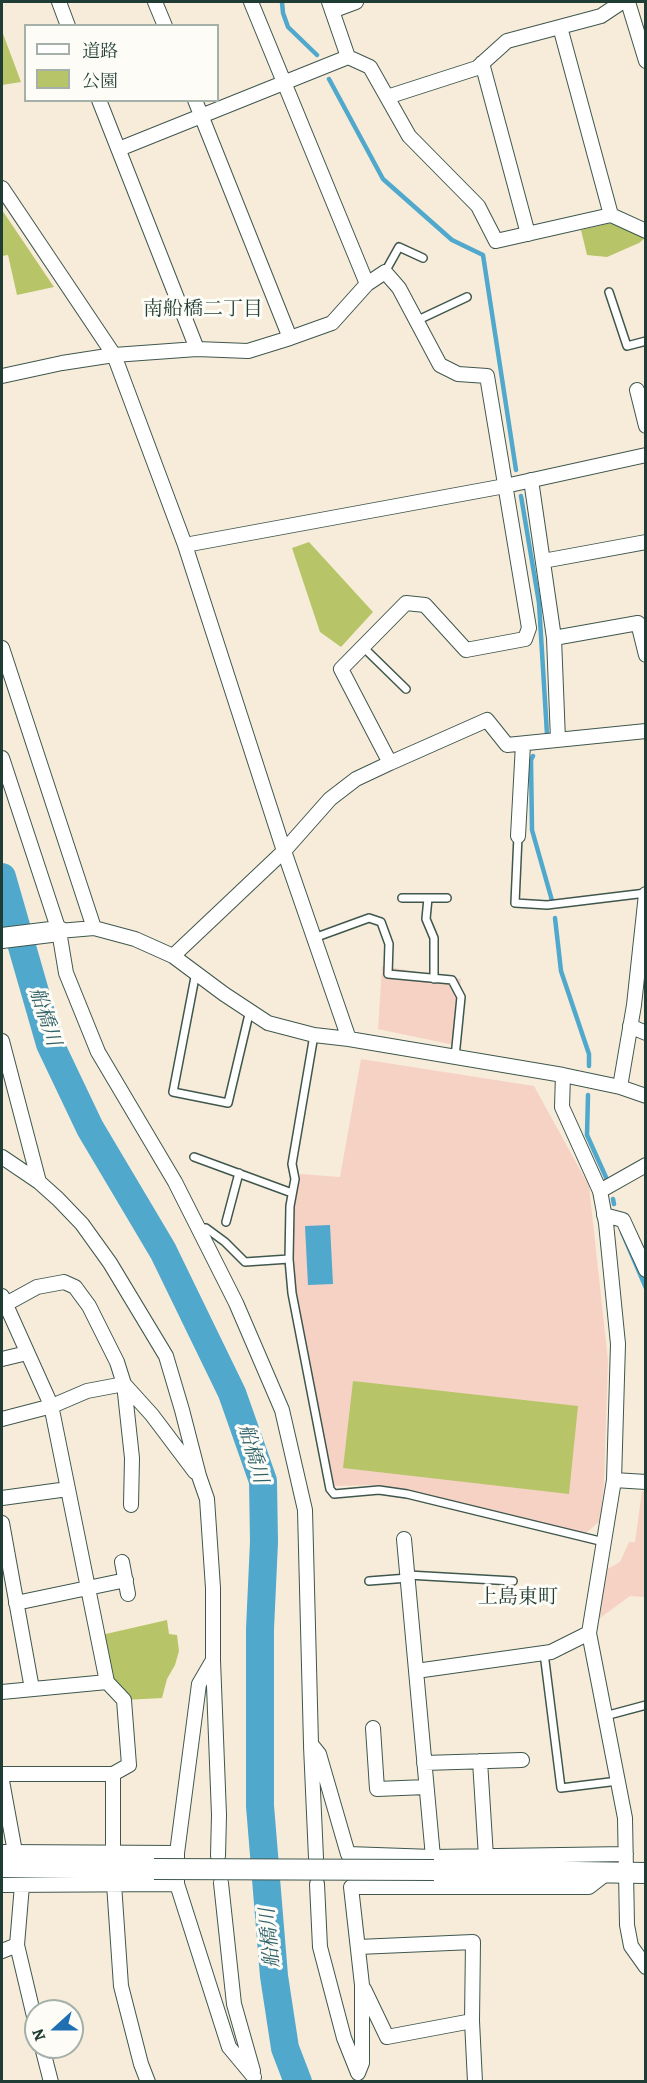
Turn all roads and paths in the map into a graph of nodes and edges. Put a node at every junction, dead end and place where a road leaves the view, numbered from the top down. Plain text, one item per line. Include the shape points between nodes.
1 (59, 2) edge
2 (155, 2) edge
3 (251, 2) edge
4 (356, 2) edge
5 (622, 2) edge
6 (628, 2) edge
7 (331, 6) edge
8 (67, 24) edge
9 (164, 24) edge
10 (560, 27) junction
11 (348, 57) junction
12 (645, 61) edge
13 (482, 63) junction
14 (285, 82) junction
15 (387, 97) junction
16 (100, 102) edge
17 (196, 102) edge
18 (201, 116) junction
19 (119, 149) junction
20 (2, 188) edge
21 (611, 215) junction
22 (645, 231) edge
23 (528, 234) junction
24 (423, 258) dead end
25 (385, 272) junction
26 (367, 284) junction
27 (609, 292) dead end
28 (467, 297) dead end
29 (416, 321) junction
30 (290, 338) junction
31 (645, 341) edge
32 (197, 349) junction
33 (114, 355) junction
34 (2, 376) edge
35 (637, 390) dead end
36 (645, 426) edge
37 (645, 455) edge
38 (531, 480) junction
39 (505, 486) junction
40 (645, 542) edge
41 (185, 546) junction
42 (543, 561) junction
43 (550, 638) junction
44 (362, 646) junction
45 (2, 648) edge
46 (645, 655) edge
47 (406, 690) dead end
48 (645, 731) edge
49 (558, 740) junction
50 (523, 744) junction
51 (2, 758) edge
52 (390, 763) junction
53 (518, 836) joint
54 (284, 851) junction
55 (645, 894) edge
56 (402, 898) dead end
57 (428, 898) junction
58 (447, 898) dead end
59 (94, 928) junction
60 (59, 931) junction
61 (2, 938) edge
62 (314, 938) junction
63 (173, 956) junction
64 (196, 972) junction
65 (641, 976) edge
66 (434, 979) junction
67 (250, 1010) junction
68 (630, 1026) junction
69 (645, 1032) edge
70 (314, 1035) junction
71 (349, 1039) junction
72 (2, 1041) edge
73 (455, 1057) junction
74 (563, 1075) junction
75 (620, 1088) junction
76 (645, 1096) edge
77 (2, 1157) edge
78 (194, 1157) dead end
79 (645, 1165) edge
80 (239, 1173) junction
81 (39, 1182) junction
82 (600, 1191) junction
83 (292, 1193) junction
84 (604, 1215) junction
85 (226, 1222) dead end
86 (198, 1228) junction
87 (640, 1242) edge
88 (289, 1259) junction
89 (645, 1270) edge
90 (4, 1300) edge
91 (27, 1353) junction
92 (2, 1359) edge
93 (124, 1384) junction
94 (51, 1405) junction
95 (2, 1419) edge
96 (199, 1476) junction
97 (614, 1480) junction
98 (645, 1482) edge
99 (68, 1489) junction
100 (2, 1498) edge
101 (131, 1504) dead end
102 (2, 1523) edge
103 (405, 1539) dead end
104 (604, 1542) junction
105 (122, 1562) dead end
106 (6, 1571) edge
107 (408, 1577) junction
108 (369, 1581) dead end
109 (513, 1581) dead end
110 (87, 1589) junction
111 (16, 1603) junction
112 (589, 1633) junction
113 (544, 1653) junction
114 (213, 1660) junction
115 (416, 1671) junction
116 (107, 1682) junction
117 (32, 1689) junction
118 (2, 1692) edge
119 (645, 1705) edge
120 (605, 1716) junction
121 (373, 1728) dead end
122 (311, 1744) junction
123 (522, 1760) dead end
124 (480, 1761) junction
125 (424, 1763) junction
126 (2, 1773) edge
127 (114, 1774) junction
128 (2, 1781) edge
129 (618, 1781) junction
130 (426, 1787) junction
131 (8, 1852) edge
132 (113, 1852) junction
133 (177, 1853) junction
134 (578, 1855) junction
135 (218, 1856) dead end
136 (486, 1857) junction
137 (316, 1858) dead end
138 (434, 1864) junction
139 (619, 1866) junction
140 (2, 1867) edge
141 (552, 1873) junction
142 (645, 1873) edge
143 (221, 1883) dead end
144 (114, 1884) junction
145 (177, 1884) junction
146 (317, 1884) dead end
147 (2, 1885) edge
148 (22, 1885) junction
149 (17, 1945) junction
150 (358, 1947) junction
151 (2, 1951) edge
152 (645, 1967) edge
153 (362, 1985) junction
154 (30, 1999) edge
155 (472, 2021) junction
156 (45, 2059) edge
157 (255, 2079) edge
158 (51, 2082) edge
159 (148, 2082) edge
160 (475, 2082) edge

1 - 8 street
2 - 9 street
3 - 14 street
4 - 7 street
5 - 10 street via 601,16
6 - 12 street
7 - 11 street
10 - 13 street via 507,41
10 - 21 street
11 - 14 street
11 - 15 street via 370,67
13 - 15 street via 477,68
13 - 23 street
14 - 18 street
14 - 26 street
15 - 23 street via 409,136 478,206 496,241
16 - 19 street
17 - 18 street
18 - 19 street
18 - 30 street
19 - 32 street
20 - 33 street
21 - 22 street
21 - 23 street
24 - 25 lane via 399,247
25 - 26 street
25 - 29 street via 399,288
26 - 30 street via 332,323
27 - 31 lane via 627,346
28 - 29 lane
29 - 39 street via 440,365 458,374 487,376
30 - 32 street via 248,351
32 - 33 street
33 - 34 street
33 - 41 street
35 - 36 street
37 - 38 street
38 - 39 street
38 - 42 street
39 - 41 street
39 - 44 street via 531,639 466,650 425,605 406,603
40 - 42 street
41 - 54 street
42 - 43 street
43 - 46 street via 638,622
43 - 49 street
44 - 47 lane
44 - 52 street via 341,669
45 - 59 street
48 - 49 street
49 - 50 street
50 - 52 street via 507,745 487,720
50 - 53 street
51 - 60 street
52 - 54 street via 356,779 330,799
53 - 55 lane via 515,903 547,905
54 - 62 street
54 - 63 street
55 - 65 street
56 - 57 lane
57 - 58 lane
57 - 66 lane via 426,919 434,938
59 - 60 street
59 - 63 street via 135,939
60 - 61 street
60 - 86 street via 66,973 98,1052
62 - 66 lane via 369,918 381,922 389,944 388,974
62 - 71 street
63 - 64 street
64 - 67 street
64 - 67 lane via 173,1092 228,1103
65 - 68 street
66 - 73 lane via 452,981 461,997
67 - 70 street via 268,1023
68 - 69 street
68 - 75 street
70 - 71 street
70 - 83 lane via 295,1140 292,1164 296,1179
71 - 73 street
72 - 81 street
73 - 74 street
74 - 75 street
74 - 82 street via 562,1107
75 - 76 street
77 - 81 street
78 - 80 lane
79 - 82 street
80 - 83 lane
80 - 85 lane
81 - 96 street via 82,1224 166,1356
82 - 84 street
83 - 88 lane
84 - 87 street via 623,1220
84 - 97 street via 618,1344
86 - 88 lane via 206,1228 219,1237 245,1262
86 - 122 street via 236,1303 282,1410 305,1510
87 - 89 street
88 - 104 lane via 291,1293 334,1494 379,1490 407,1494
90 - 91 street
90 - 93 street via 64,1282 75,1287 89,1306
91 - 92 street
91 - 94 street
93 - 94 street via 87,1391
93 - 96 street
93 - 101 street via 132,1458
94 - 95 street
94 - 99 street
96 - 114 street via 207,1499
97 - 98 street
97 - 104 street
99 - 100 street
99 - 110 street
102 - 106 street
103 - 107 street
104 - 112 street
105 - 110 street via 127,1587
106 - 111 street
107 - 108 lane
107 - 109 lane
107 - 115 street
110 - 111 street
110 - 116 street
111 - 117 street
112 - 113 street
112 - 120 street
113 - 115 street
113 - 129 lane via 561,1788
114 - 133 street via 199,1684
114 - 135 street
115 - 125 street
116 - 117 street
116 - 127 street via 124,1700 129,1765
117 - 118 street
119 - 120 lane
120 - 129 street
121 - 130 street via 377,1790
122 - 137 street
122 - 138 street via 319,1754 348,1854
123 - 124 street
124 - 125 street
124 - 136 street
125 - 130 street
126 - 127 street
127 - 132 street
128 - 131 street
129 - 139 street via 626,1818
130 - 138 street
131 - 132 street
132 - 133 street
133 - 145 street
134 - 136 street
134 - 139 street
134 - 141 street
136 - 138 street
138 - 140 street, bridge via 154,1869
138 - 141 street
139 - 141 street
139 - 142 street
139 - 150 street via 589,1887 351,1887
139 - 152 street via 631,1946
143 - 157 street via 234,2004
144 - 145 street
144 - 148 street
144 - 159 street via 121,1986
145 - 157 street via 229,2047
146 - 153 street via 320,1947 344,2038 358,2073 362,2062
147 - 148 street
148 - 149 street
149 - 151 street
149 - 154 street
150 - 153 street
150 - 155 street via 473,1942
153 - 155 street via 387,2037
155 - 160 street
156 - 158 street

